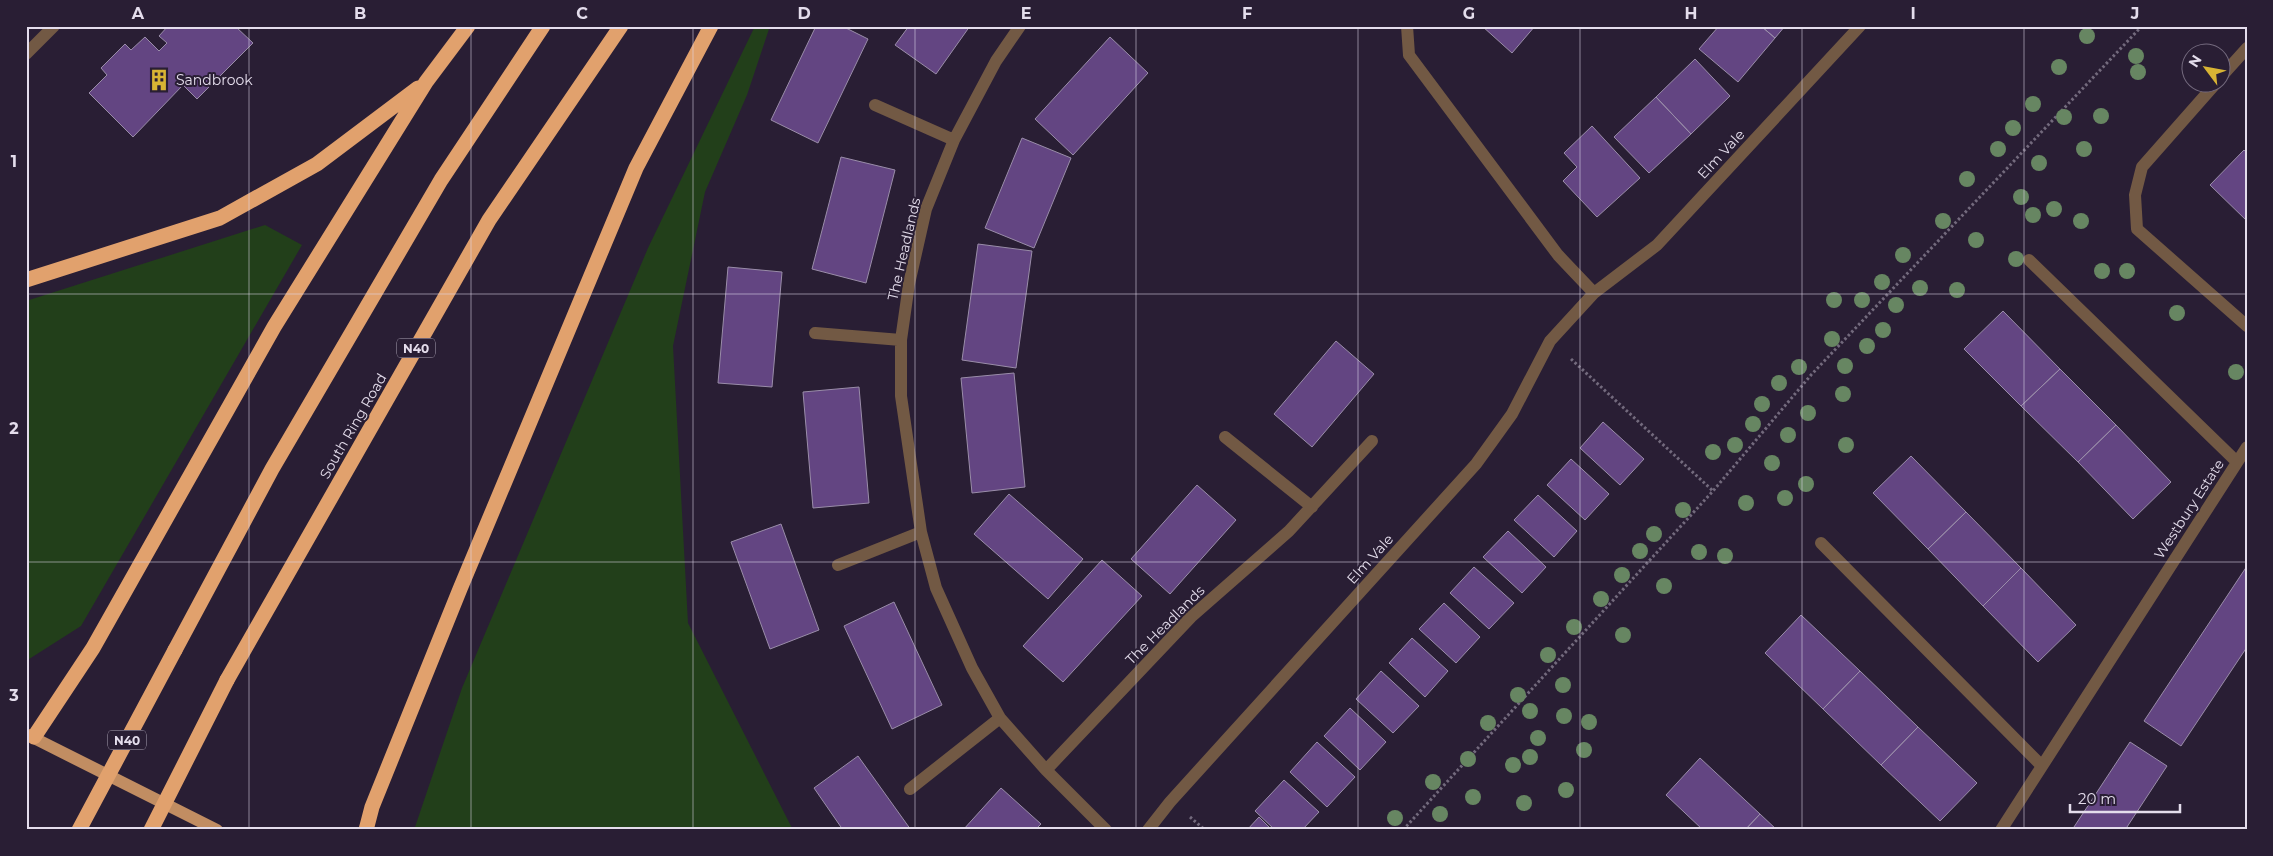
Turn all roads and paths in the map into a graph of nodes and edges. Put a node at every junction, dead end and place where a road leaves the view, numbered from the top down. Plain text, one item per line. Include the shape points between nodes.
1 (54, 26) edge
2 (468, 26) edge
3 (543, 26) edge
4 (621, 26) edge
5 (711, 26) edge
6 (1020, 26) edge
7 (1407, 26) edge
8 (1860, 26) edge
9 (2142, 26) edge
10 (2247, 48) edge
11 (26, 54) edge
12 (2230, 67) edge
13 (426, 82) junction
14 (2208, 92) edge
15 (875, 105) dead end
16 (954, 140) junction
17 (2029, 260) dead end
18 (26, 280) edge
19 (1594, 293) junction
20 (2247, 326) edge
21 (814, 333) dead end
22 (901, 340) junction
23 (1550, 341) junction
24 (1225, 436) dead end
25 (1372, 441) dead end
26 (2247, 447) edge
27 (2237, 462) junction
28 (1713, 491) junction
29 (1312, 507) junction
30 (921, 532) junction
31 (1821, 543) dead end
32 (838, 565) dead end
33 (1000, 718) junction
34 (30, 735) edge
35 (2042, 766) junction
36 (1046, 770) junction
37 (910, 789) dead end
38 (79, 830) edge
39 (151, 830) edge
40 (217, 830) edge
41 (366, 830) edge
42 (1106, 830) edge
43 (1148, 830) edge
44 (1403, 830) edge
45 (2001, 830) edge

1 - 11 street
2 - 13 highway
3 - 38 highway, N40, bridge via 441,180 272,469
4 - 39 highway, South Ring Road / N40, bridge via 489,220 227,680
5 - 41 highway via 636,168 460,589 372,807
6 - 16 street, The Headlands via 996,61
7 - 19 street via 1409,55 1558,255
8 - 19 street, Elm Vale via 1657,245
9 - 28 path via 1810,375
10 - 12 street
13 - 18 highway via 317,164 220,218
13 - 34 highway via 274,327 94,648
14 - 20 street via 2142,166 2135,195 2138,229
15 - 16 street
16 - 22 street, The Headlands via 926,209 909,284
17 - 27 street, Westbury Estate
19 - 23 street, Elm Vale
21 - 22 street
22 - 30 street, The Headlands via 901,396
23 - 28 path
23 - 43 street, Elm Vale via 1512,414 1476,464
24 - 29 street
25 - 29 street, The Headlands
26 - 27 street
27 - 35 street, Westbury Estate
28 - 44 path
29 - 36 street, The Headlands via 1191,617
30 - 32 street
30 - 33 street, The Headlands via 936,588 972,668
31 - 35 street
33 - 36 street, The Headlands
33 - 37 street
34 - 40 main road
35 - 45 street, Westbury Estate
36 - 42 street, The Headlands

